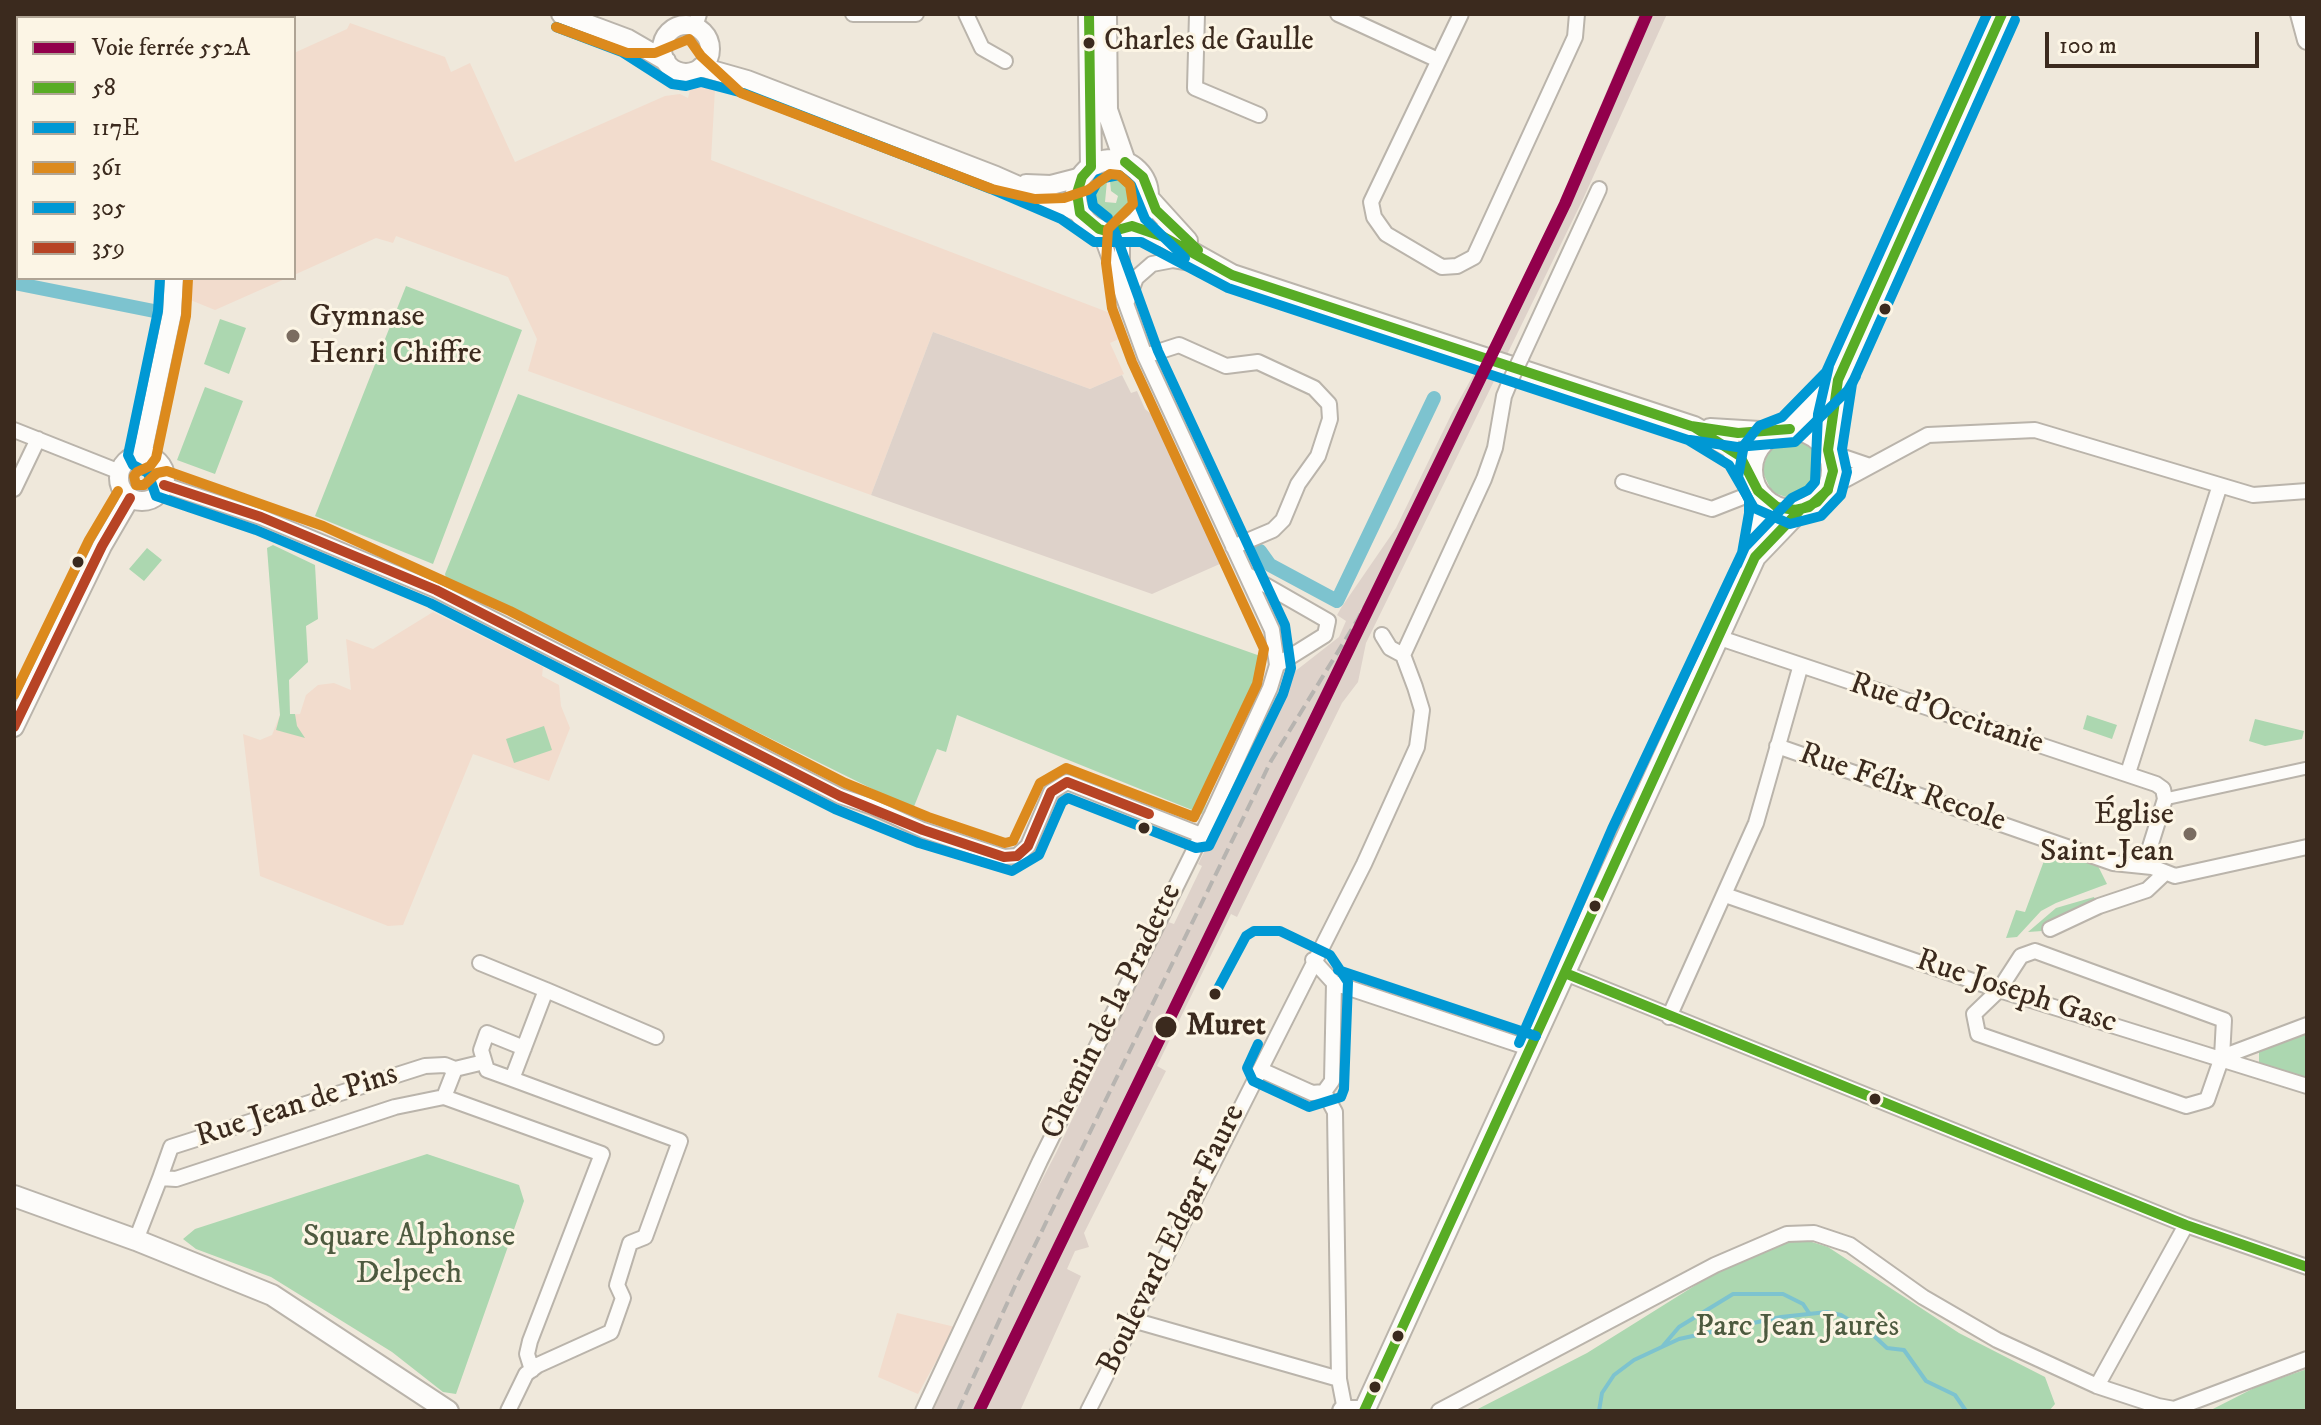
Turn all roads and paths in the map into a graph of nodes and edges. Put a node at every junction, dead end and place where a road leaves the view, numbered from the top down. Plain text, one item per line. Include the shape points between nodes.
1 (561, 14) edge
2 (853, 14) edge
3 (916, 14) edge
4 (966, 14) edge
5 (1089, 14) edge
6 (1106, 14) edge
7 (1197, 14) edge
8 (1338, 14) edge
9 (1461, 14) edge
10 (1577, 14) edge
11 (2002, 14) edge
12 (2300, 14) edge
13 (697, 21) edge
14 (667, 34) junction
15 (628, 39) junction
16 (2307, 40) edge
17 (710, 46) junction
18 (1438, 60) junction
19 (666, 61) junction
20 (1005, 61) dead end
21 (701, 67) junction
22 (747, 80) junction
23 (1259, 115) dead end
24 (1125, 162) junction
25 (1086, 172) junction
26 (996, 176) junction
27 (1599, 189) dead end
28 (1148, 198) junction
29 (1080, 213) junction
30 (1127, 228) junction
31 (1099, 229) junction
32 (1215, 268) junction
33 (1244, 278) junction
34 (174, 280) edge
35 (1126, 305) junction
36 (1145, 356) junction
37 (1838, 380) junction
38 (1694, 427) junction
39 (14, 430) edge
40 (1783, 431) junction
41 (38, 439) junction
42 (1828, 451) junction
43 (142, 455) junction
44 (1870, 466) junction
45 (120, 472) junction
46 (1623, 482) dead end
47 (164, 485) junction
48 (1758, 488) junction
49 (2219, 488) junction
50 (14, 489) edge
51 (1828, 489) junction
52 (2307, 491) edge
53 (130, 498) junction
54 (1801, 509) junction
55 (1233, 547) junction
56 (1755, 557) junction
57 (1246, 574) junction
58 (1382, 635) dead end
59 (1720, 638) junction
60 (1403, 655) junction
61 (1277, 665) junction
62 (1800, 668) junction
63 (14, 727) edge
64 (1777, 746) junction
65 (2307, 768) edge
66 (2128, 773) junction
67 (2165, 799) junction
68 (1201, 835) junction
69 (2307, 847) edge
70 (2158, 870) junction
71 (1725, 895) junction
72 (2050, 929) dead end
73 (1313, 960) junction
74 (480, 963) dead end
75 (1565, 973) junction
76 (1334, 983) junction
77 (546, 990) junction
78 (1999, 990) junction
79 (1669, 1017) junction
80 (2307, 1025) edge
81 (656, 1037) dead end
82 (524, 1048) junction
83 (1532, 1049) junction
84 (2222, 1057) junction
85 (484, 1062) junction
86 (455, 1069) junction
87 (1261, 1070) junction
88 (512, 1079) junction
89 (2307, 1086) edge
90 (1324, 1092) junction
91 (444, 1097) junction
92 (160, 1178) junction
93 (14, 1196) edge
94 (2186, 1225) junction
95 (136, 1240) junction
96 (2307, 1267) edge
97 (1136, 1321) junction
98 (2307, 1359) edge
99 (532, 1370) junction
100 (1339, 1379) junction
101 (2097, 1386) junction
102 (1344, 1410) edge
103 (448, 1411) edge
104 (508, 1411) edge
105 (923, 1411) edge
106 (1088, 1411) edge
107 (1362, 1411) edge
108 (1439, 1411) edge

1 - 15 street
2 - 3 street
4 - 20 street via 982,48
5 - 25 main road
6 - 24 main road via 1107,110
7 - 23 street via 1195,88
8 - 18 street
9 - 18 street
10 - 18 street via 1575,37 1474,257 1442,267 1386,234 1371,202
11 - 37 main road
12 - 16 street
13 - 14 street
13 - 17 street
14 - 15 street
14 - 19 street via 662,49
15 - 19 street
17 - 21 street
17 - 22 street
19 - 21 street via 685,72
21 - 22 street
22 - 26 street
24 - 25 main road via 1108,160
24 - 28 main road via 1143,177
25 - 26 street via 1037,185
25 - 29 main road via 1077,193
26 - 29 street
27 - 60 street, bridge via 1511,379 1487,471
28 - 30 main road via 1140,219
28 - 33 main road via 1188,242
29 - 31 main road
30 - 31 main road
30 - 32 main road via 1164,237
30 - 35 street via 1120,262
31 - 35 street
32 - 33 main road
32 - 35 street via 1182,260 1152,264 1136,278
33 - 38 main road
34 - 43 street via 172,313
35 - 36 street
36 - 55 street
36 - 55 street via 1179,345 1226,366 1258,362 1327,398 1330,419 1318,456 1298,484 1283,520 1273,530
37 - 40 main road
37 - 42 main road
38 - 40 main road via 1738,433
38 - 48 main road via 1730,447
39 - 41 street
40 - 42 main road via 1816,437
40 - 48 main road via 1757,450
41 - 45 street
41 - 50 street
42 - 44 street
42 - 51 main road via 1833,471
43 - 45 street via 128,460
43 - 47 street via 161,464
44 - 49 street via 1928,435 2035,430
44 - 51 street
45 - 53 street via 120,486
46 - 48 street via 1712,509
47 - 53 street via 150,500
47 - 68 street via 261,517 436,590 840,796 923,830 1004,857 1017,856 1028,846 1051,792 1067,782
48 - 54 main road via 1777,507
48 - 56 main road
49 - 52 street via 2253,495
49 - 66 street
51 - 54 main road
53 - 63 street
54 - 56 main road
55 - 57 street
56 - 59 main road
57 - 61 street via 1276,640
57 - 61 street via 1328,621 1325,635
58 - 60 street
59 - 62 street, Rue d'Occitanie
59 - 75 main road
60 - 73 street, Boulevard Edgar Faure via 1422,710 1417,747
61 - 68 street, Chemin de la Pradette
62 - 64 street
62 - 66 street, Rue d'Occitanie
64 - 70 street, Rue Félix Recole via 2113,863
64 - 71 street via 1756,823
65 - 67 street
66 - 67 street, Rue d'Occitanie via 2156,784
67 - 70 street via 2149,850
68 - 105 street, Chemin de la Pradette
69 - 70 street, Rue Félix Recole via 2175,876
70 - 72 street via 2147,890
71 - 78 street, Rue Joseph Gasc
71 - 79 street
73 - 76 street
73 - 87 street, Boulevard Edgar Faure
74 - 77 street
75 - 79 street
75 - 83 main road
76 - 83 street
76 - 90 street via 1332,1081
77 - 81 street
77 - 82 street
78 - 84 street, Rue Joseph Gasc
78 - 84 street via 2021,956 2035,951 2224,1020
78 - 84 street via 1974,1014 1978,1034 2186,1106 2207,1100
79 - 94 street
80 - 84 street
82 - 85 street via 487,1033 481,1050
82 - 88 street
83 - 107 main road
84 - 89 street, Rue Joseph Gasc
85 - 86 street, Rue Jean de Pins
85 - 88 street via 487,1070
86 - 91 street, Rue Jean de Pins
86 - 92 street, Rue Jean de Pins via 425,1066 171,1147
87 - 90 street, Boulevard Edgar Faure via 1312,1093
87 - 97 street, Boulevard Edgar Faure
88 - 99 street via 680,1141 645,1237 630,1243 617,1285 623,1298 611,1332
90 - 100 street via 1335,1112
91 - 92 street, Rue Jean de Pins via 395,1107 176,1179
91 - 99 street, Rue Jean de Pins via 602,1154 530,1341
92 - 95 street, Rue Jean de Pins
93 - 95 main road
94 - 96 street
94 - 101 street
95 - 103 main road via 272,1295
97 - 100 street
97 - 106 street, Boulevard Edgar Faure
98 - 101 street via 2174,1409
99 - 104 street
100 - 102 street
101 - 108 street via 1997,1340 1923,1297 1850,1245 1814,1233 1787,1234 1715,1265
102 - 107 main road

